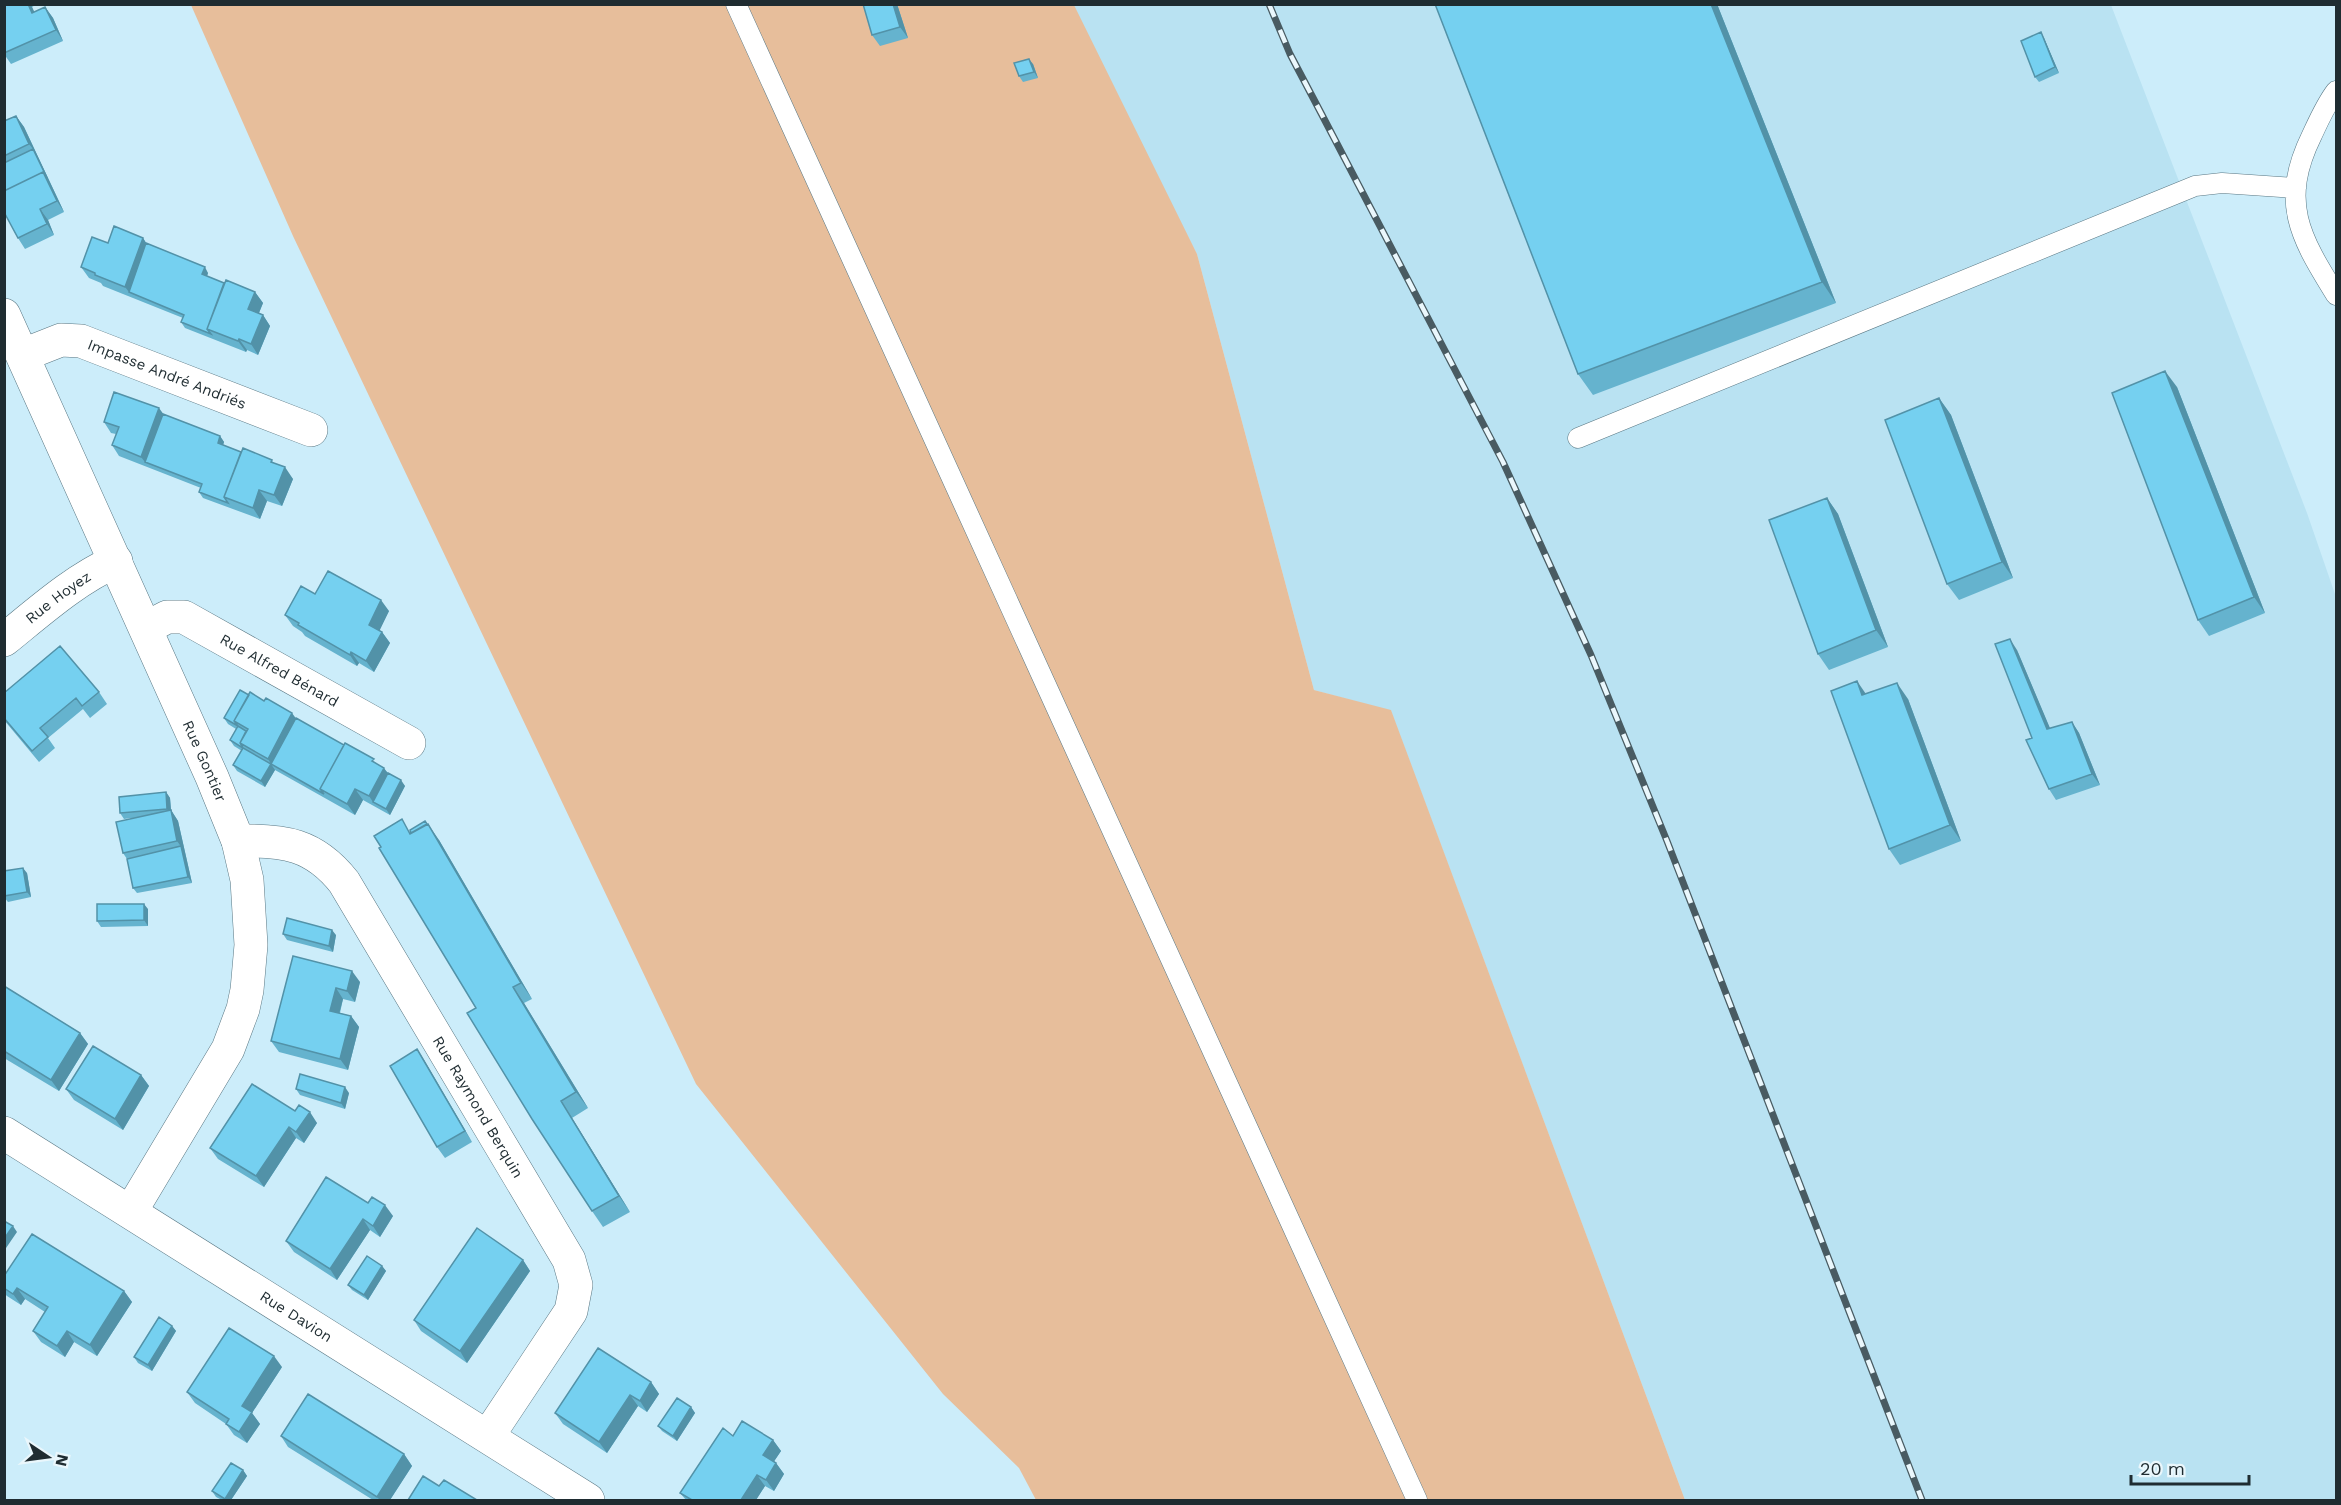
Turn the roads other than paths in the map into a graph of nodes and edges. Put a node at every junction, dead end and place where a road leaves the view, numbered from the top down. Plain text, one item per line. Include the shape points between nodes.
1 (735, 4) edge
2 (2337, 91) edge
3 (2295, 188) junction
4 (2337, 295) edge
5 (4, 315) edge
6 (23, 355) junction
7 (310, 430) dead end
8 (1578, 438) dead end
9 (116, 561) junction
10 (146, 628) junction
11 (4, 640) edge
12 (409, 743) dead end
13 (238, 841) junction
14 (4, 1133) edge
15 (131, 1211) junction
16 (488, 1436) junction
17 (588, 1500) edge
18 (1417, 1500) edge

1 - 18 lane
2 - 3 lane via 2302,156
3 - 4 lane via 2307,245
3 - 8 lane via 2222,183 2195,186
5 - 6 street, Rue Gontier
6 - 7 street, Impasse André Andriés via 61,340 81,341
6 - 9 street, Rue Gontier
9 - 10 street, Rue Gontier
9 - 11 street, Rue Hoyez via 68,588
10 - 12 street, Rue Alfred Bénard via 167,617 184,617
10 - 13 street, Rue Gontier
13 - 15 street, Rue Gontier via 251,922 243,1009 219,1067
13 - 16 street, Rue Raymond Berquin via 270,840 297,846 328,865 344,882 570,1260 576,1285 571,1311
14 - 15 street, Rue Davion
15 - 16 street, Rue Davion
16 - 17 street, Rue Davion

